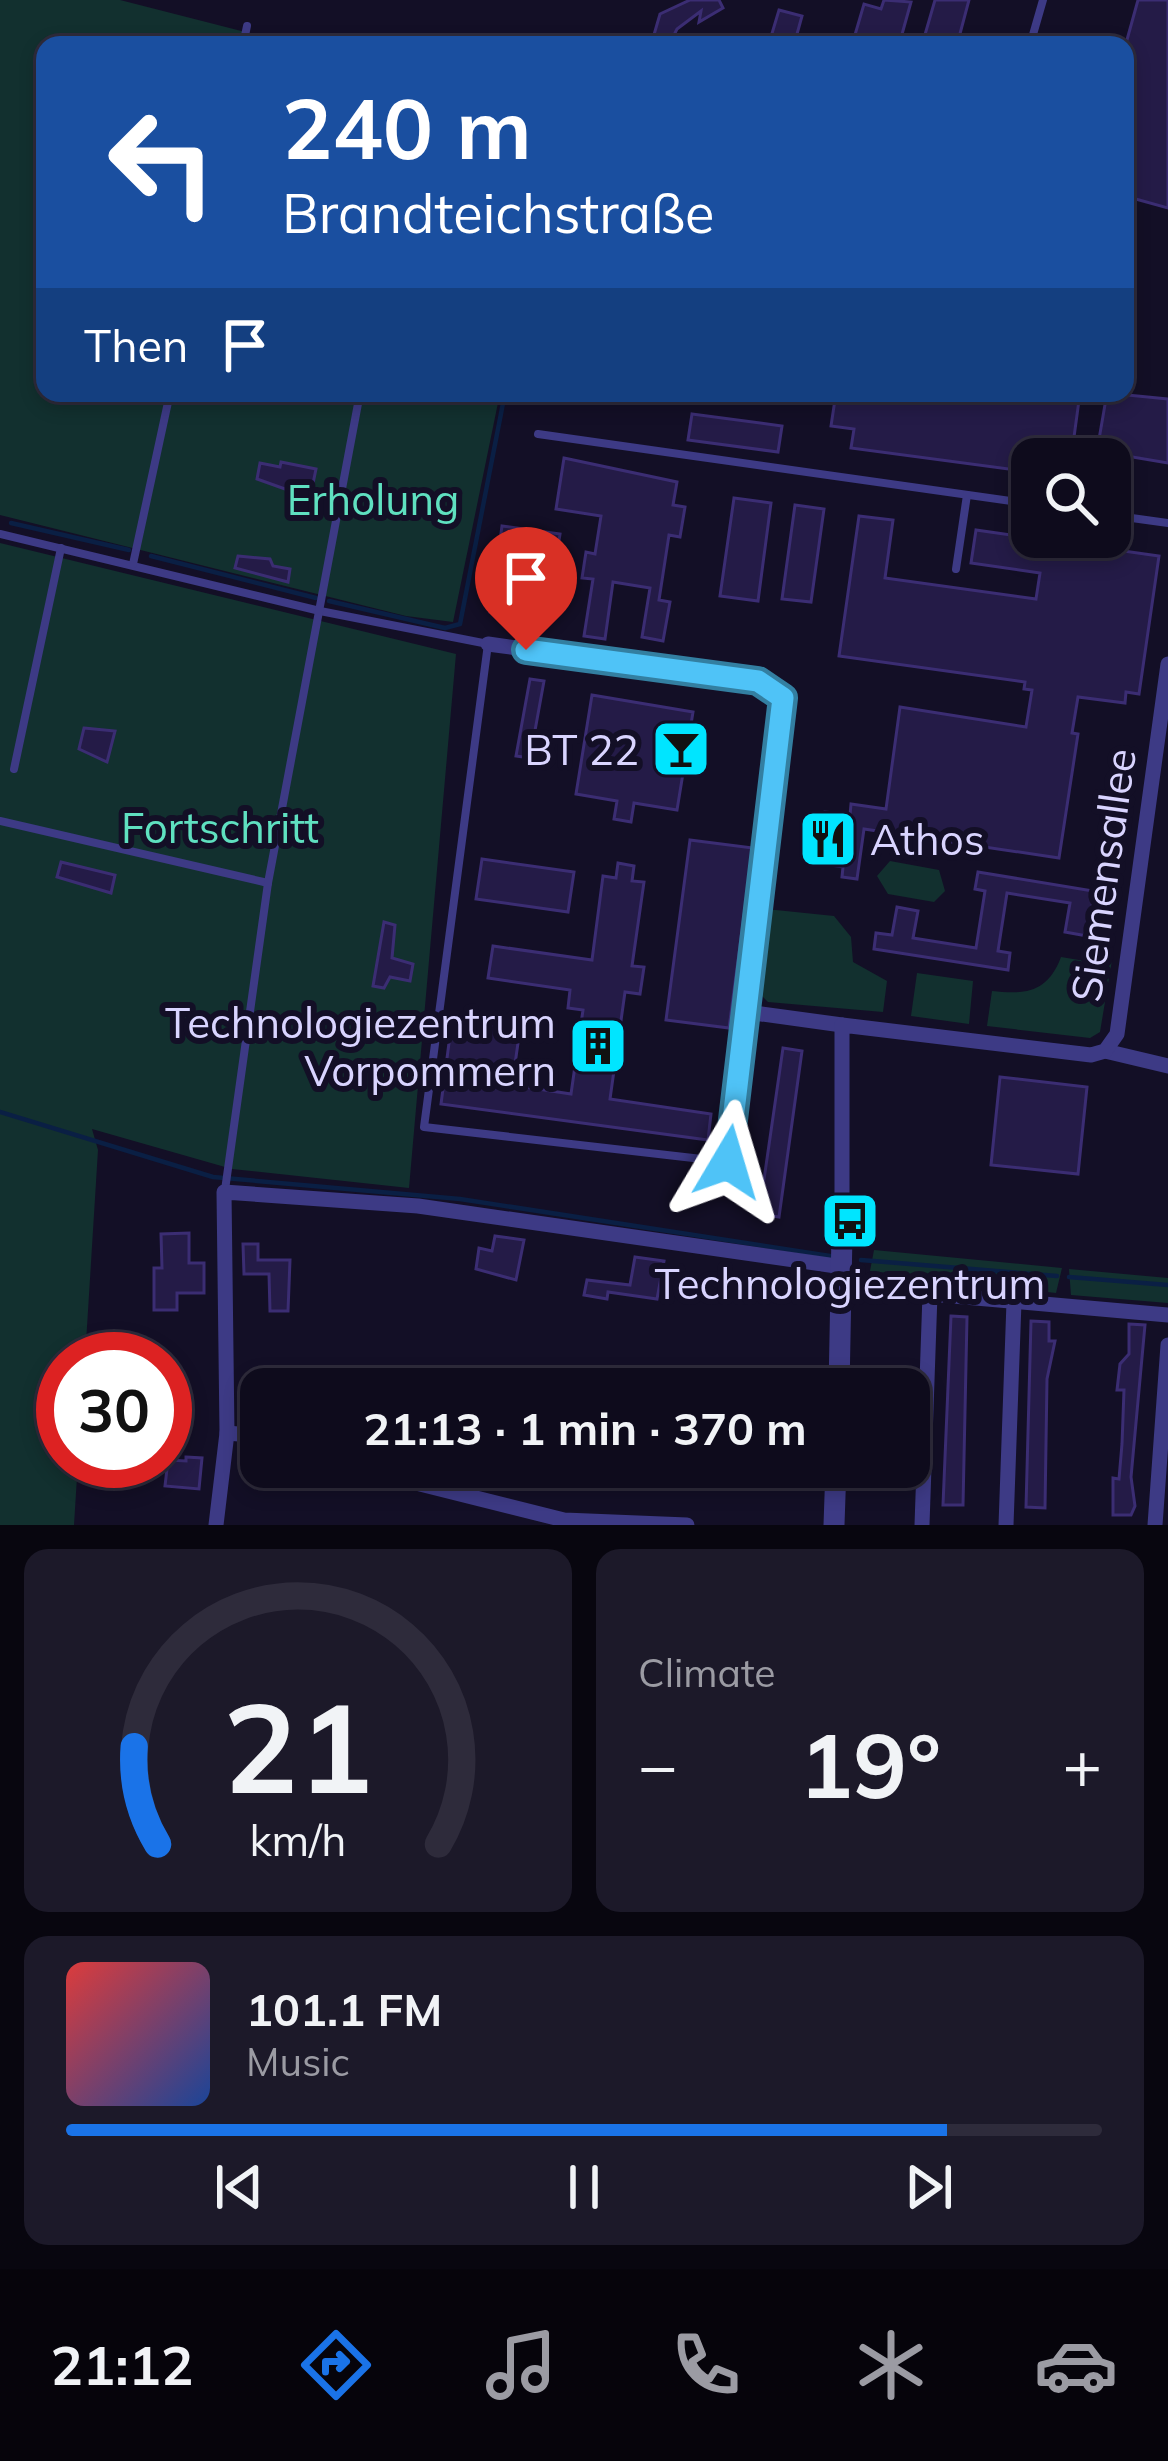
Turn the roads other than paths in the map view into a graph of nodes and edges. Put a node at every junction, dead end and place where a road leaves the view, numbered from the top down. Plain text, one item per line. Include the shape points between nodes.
1 (1043, 0) edge
2 (247, 26) dead end
3 (245, 36) edge
4 (1033, 36) edge
5 (168, 402) edge
6 (358, 402) edge
7 (538, 434) dead end
8 (967, 495) junction
9 (1011, 501) edge
10 (1131, 517) edge
11 (1168, 523) edge
12 (0, 534) edge
13 (61, 548) junction
14 (133, 564) junction
15 (956, 569) dead end
16 (320, 611) junction
17 (488, 644) junction
18 (1168, 664) edge
19 (1165, 707) edge
20 (14, 769) dead end
21 (0, 821) edge
22 (268, 883) junction
23 (747, 1012) junction
24 (842, 1025) junction
25 (1105, 1052) junction
26 (1168, 1066) edge
27 (728, 1162) joint
28 (226, 1181) junction
29 (842, 1234) joint
30 (843, 1267) junction
31 (1014, 1302) junction
32 (1168, 1315) edge
33 (1168, 1346) edge
34 (840, 1368) edge
35 (227, 1433) junction
36 (240, 1434) edge
37 (433, 1488) edge
38 (835, 1488) edge
39 (564, 1522) edge
40 (216, 1525) edge
41 (687, 1525) edge
42 (834, 1525) edge
43 (922, 1525) edge
44 (1006, 1525) edge
45 (1155, 1525) edge

1 - 4 lane
2 - 3 lane
5 - 14 lane
6 - 16 lane
7 - 8 lane
8 - 9 lane
8 - 15 lane
10 - 11 lane
12 - 13 lane
13 - 14 lane
13 - 20 lane
14 - 16 lane
16 - 17 lane
16 - 22 lane
17 - 23 street via 776,689 784,711
17 - 27 lane via 424,1127
18 - 19 street, Siemensallee
19 - 25 street, Siemensallee via 1117,1034
21 - 22 lane
22 - 28 lane
23 - 24 street, Siemensallee
23 - 27 street
24 - 25 street, Siemensallee
24 - 29 street
25 - 26 street
28 - 30 street
28 - 35 street
29 - 30 street
30 - 34 street
31 - 32 street
31 - 43 street via 930,1294
31 - 44 street
33 - 45 street
35 - 36 street
35 - 40 street
37 - 39 street
38 - 42 street
39 - 41 street

